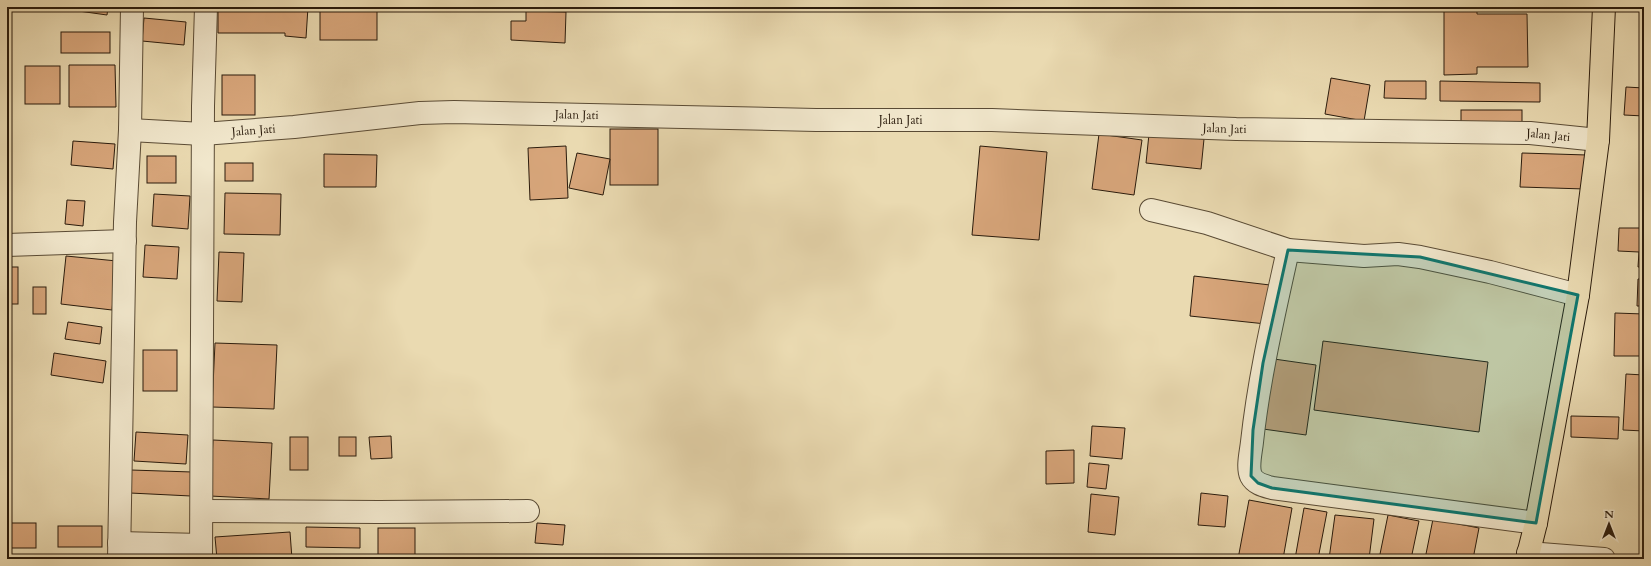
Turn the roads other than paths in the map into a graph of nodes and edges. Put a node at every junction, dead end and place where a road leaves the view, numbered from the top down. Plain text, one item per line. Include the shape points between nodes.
1 (132, 7) edge
2 (206, 7) edge
3 (1604, 7) edge
4 (130, 130) junction
5 (203, 134) junction
6 (1598, 140) junction
7 (1151, 210) dead end
8 (125, 240) junction
9 (7, 245) edge
10 (1288, 250) junction
11 (1578, 295) junction
12 (528, 510) dead end
13 (202, 511) junction
14 (1536, 523) junction
15 (119, 551) edge
16 (201, 552) edge
17 (1528, 556) edge
18 (1604, 559) edge

1 - 4 street
2 - 5 street
3 - 6 main road
4 - 5 street, Jalan Jati
4 - 8 street
5 - 6 street, Jalan Jati via 454,112 816,120 992,120 1236,129 1530,133
5 - 13 street
6 - 11 main road
7 - 10 street via 1207,223
8 - 9 street
8 - 15 street
10 - 11 street via 1420,257
10 - 14 street via 1263,363 1252,443 1250,466 1252,476 1258,483 1272,488
11 - 14 main road
12 - 13 street
13 - 16 street
14 - 17 main road
15 - 16 street
17 - 18 street

